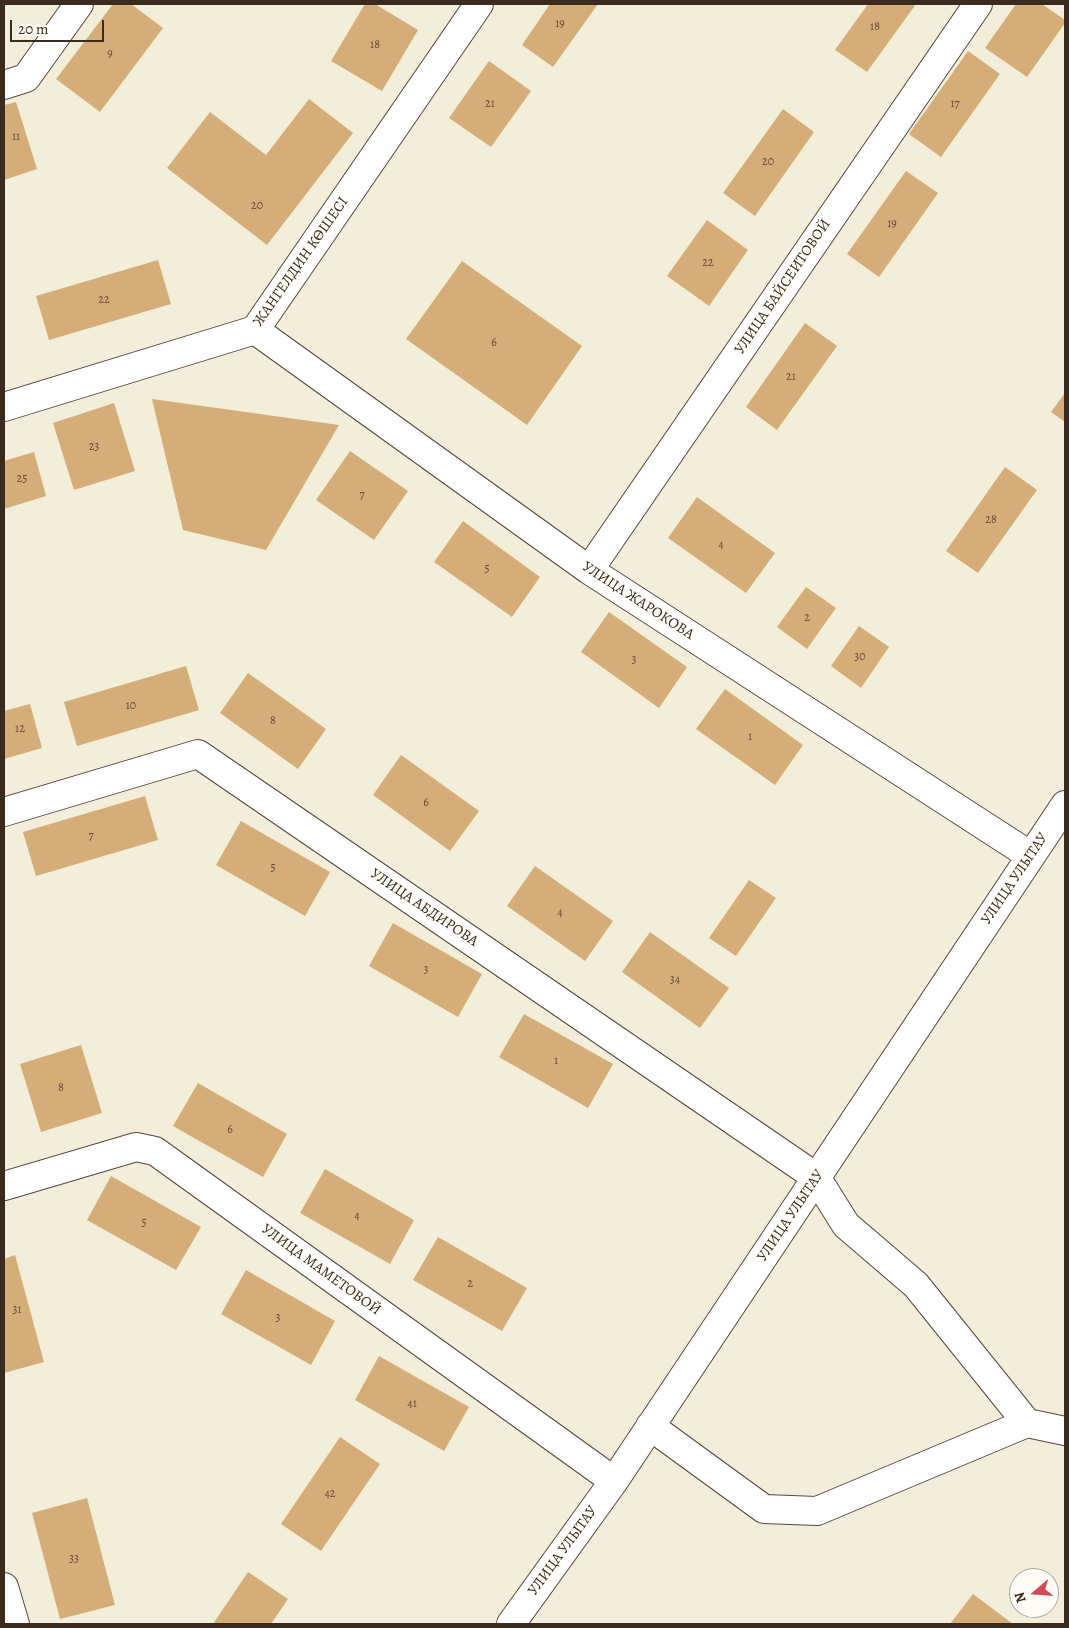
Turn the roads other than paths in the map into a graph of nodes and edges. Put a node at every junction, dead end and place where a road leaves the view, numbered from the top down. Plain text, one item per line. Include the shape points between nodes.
1 (79, 4) edge
2 (479, 4) edge
3 (978, 4) edge
4 (4, 85) edge
5 (255, 330) junction
6 (4, 407) edge
7 (589, 570) junction
8 (1065, 805) edge
9 (4, 812) edge
10 (1031, 856) junction
11 (816, 1177) junction
12 (4, 1186) edge
13 (1028, 1423) junction
14 (650, 1426) junction
15 (1065, 1431) edge
16 (614, 1481) junction
17 (4, 1587) edge
18 (16, 1624) edge
19 (511, 1624) edge

1 - 4 street via 26,78
2 - 5 street, ЖАНГЕЛДИН КӨШЕСІ
3 - 7 street, УЛИЦА БАЙСЕИТОВОЙ
5 - 6 street, ЖАНГЕЛДИН КӨШЕСІ
5 - 7 street, УЛИЦА ЖАРОКОВА
7 - 10 street, УЛИЦА ЖАРОКОВА
8 - 10 street, УЛИЦА УЛЫТАУ
9 - 11 street, УЛИЦА АБДИРОВА via 198,754
10 - 11 street, УЛИЦА УЛЫТАУ
11 - 13 street via 846,1225 916,1285
11 - 14 street, УЛИЦА УЛЫТАУ
12 - 16 street, УЛИЦА МАМЕТОВОЙ via 136,1147 155,1151
13 - 14 street via 817,1511 764,1509
13 - 15 street
14 - 16 street, УЛИЦА УЛЫТАУ
16 - 19 street, УЛИЦА УЛЫТАУ
17 - 18 street

